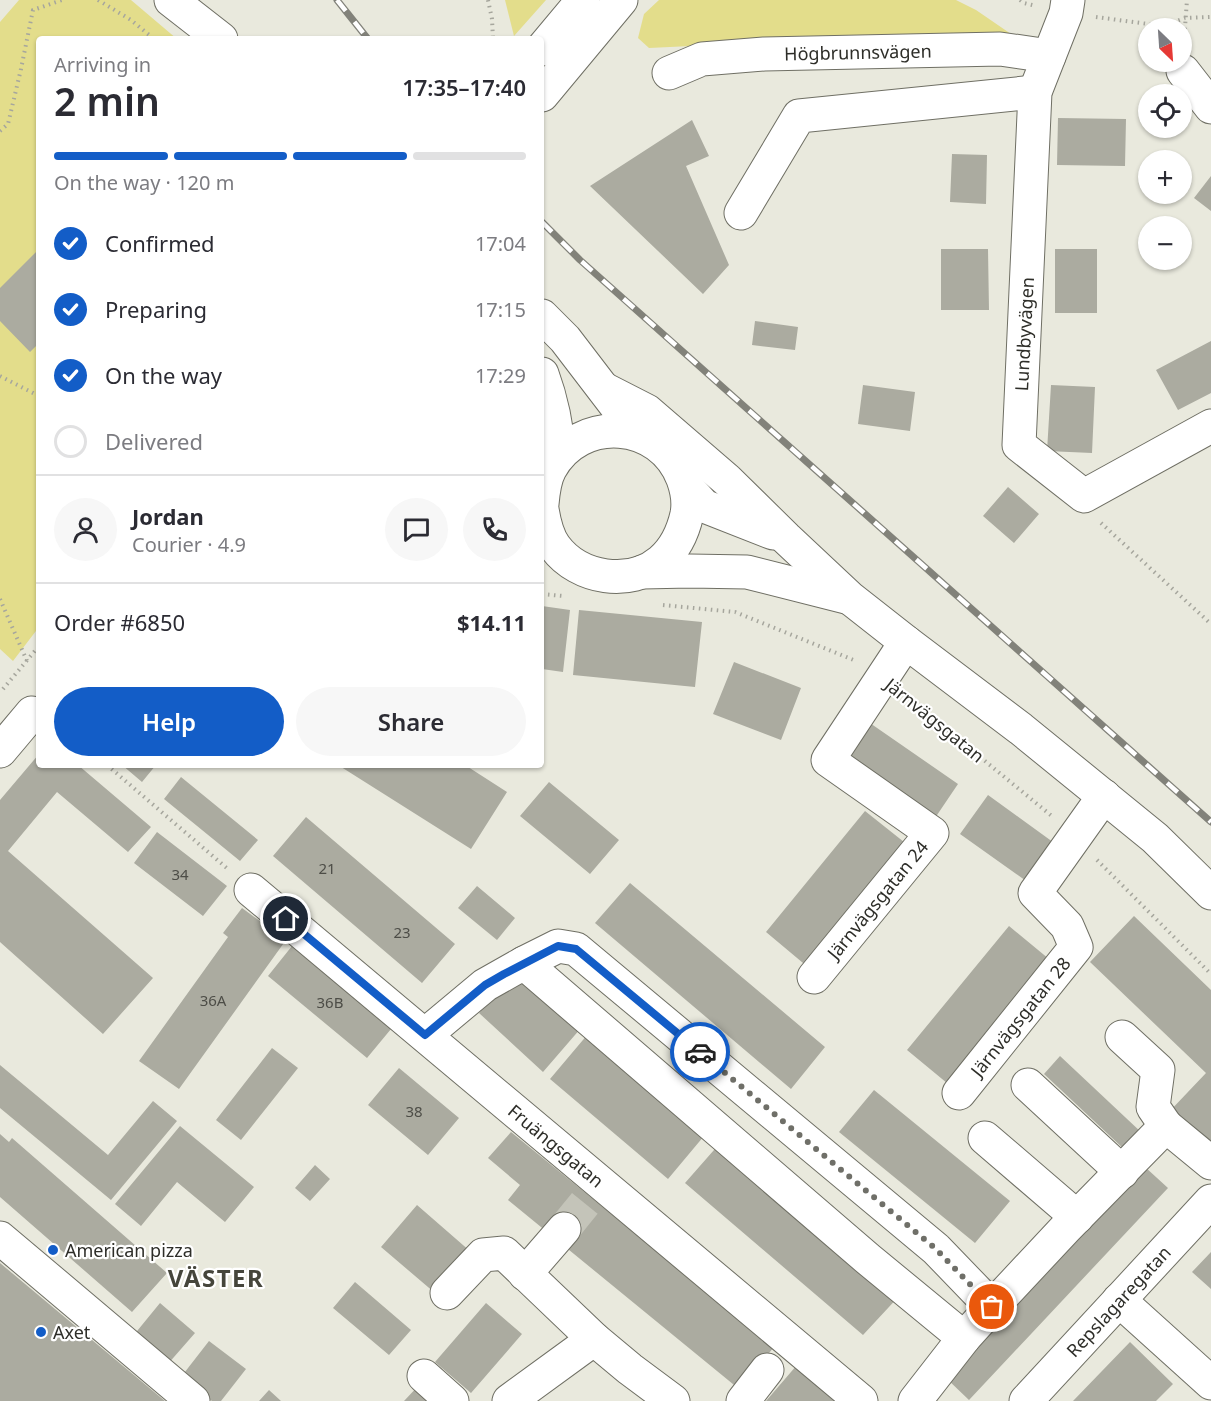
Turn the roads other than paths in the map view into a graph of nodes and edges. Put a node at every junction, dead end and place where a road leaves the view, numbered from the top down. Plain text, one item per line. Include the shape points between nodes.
1 (171, 0) edge
2 (583, 0) edge
3 (621, 0) edge
4 (1067, 6) edge
5 (217, 36) edge
6 (544, 47) edge
7 (1049, 56) junction
8 (1184, 72) edge
9 (669, 73) dead end
10 (1035, 92) junction
11 (544, 93) edge
12 (1211, 107) edge
13 (741, 213) dead end
14 (544, 318) edge
15 (544, 379) edge
16 (604, 389) junction
17 (1211, 426) edge
18 (636, 434) junction
19 (560, 455) junction
20 (686, 486) junction
21 (544, 489) edge
22 (544, 512) edge
23 (786, 538) junction
24 (556, 561) edge
25 (642, 572) junction
26 (850, 598) junction
27 (906, 642) junction
28 (32, 713) dead end
29 (0, 751) edge
30 (1104, 796) junction
31 (251, 890) road end
32 (1211, 893) edge
33 (524, 963) junction
34 (814, 977) dead end
35 (425, 1035) junction
36 (1122, 1037) dead end
37 (1028, 1085) dead end
38 (959, 1093) dead end
39 (757, 1100) junction
40 (1166, 1126) junction
41 (723, 1134) junction
42 (985, 1138) dead end
43 (1211, 1163) edge
44 (1122, 1172) junction
45 (1211, 1201) edge
46 (1077, 1217) junction
47 (564, 1229) tunnel mouth
48 (0, 1238) edge
49 (525, 1274) junction
50 (447, 1293) dead end
51 (1119, 1300) junction
52 (992, 1307) junction
53 (964, 1338) junction
54 (594, 1339) junction
55 (767, 1370) dead end
56 (424, 1376) dead end
57 (1211, 1383) edge
58 (193, 1401) edge
59 (452, 1401) edge
60 (509, 1401) edge
61 (673, 1401) edge
62 (743, 1401) edge
63 (861, 1401) edge
64 (915, 1401) edge
65 (1026, 1401) edge

1 - 5 main road
2 - 6 main road
3 - 11 main road
4 - 7 main road, Lundbyvägen
7 - 9 main road, Högbrunnsvägen via 1000,49 764,54 702,59
7 - 10 main road, Lundbyvägen
8 - 12 main road
10 - 13 main road via 799,116
10 - 17 main road, Lundbyvägen via 1019,445 1084,496
14 - 16 main road
15 - 19 main road
16 - 18 main road
16 - 23 main road via 647,411 727,480
18 - 19 main road via 615,430 595,433 576,441
18 - 20 main road via 654,441 668,453
19 - 21 main road via 549,470
20 - 23 main road via 704,507
20 - 25 main road via 688,507 675,546 660,562
22 - 24 main road
23 - 26 main road
24 - 25 main road via 593,574 618,577
25 - 26 main road via 747,572
26 - 27 main road
27 - 30 main road
27 - 34 main road, Järnvägsgatan 24 via 828,760 932,833
28 - 29 main road
30 - 32 main road via 1155,838
30 - 38 main road, Järnvägsgatan 28 via 1035,893 1066,926 1076,947
31 - 35 main road, Fruängsgatan
33 - 35 main road via 485,985
33 - 39 main road via 558,946 576,949
33 - 41 main road
35 - 63 main road, Fruängsgatan via 596,1190
36 - 40 main road via 1158,1070 1153,1107
37 - 44 main road
39 - 41 main road
39 - 52 main road via 936,1249
40 - 43 main road
40 - 44 main road
41 - 53 main road
42 - 46 main road
44 - 46 main road
45 - 51 main road, Repslagaregatan
46 - 52 main road
47 - 49 main road
48 - 58 main road
49 - 50 main road via 504,1253 483,1255
49 - 54 main road
51 - 57 main road
51 - 65 main road, Repslagaregatan
52 - 53 main road
53 - 64 main road
54 - 60 main road
54 - 61 main road
55 - 62 main road
56 - 59 main road

